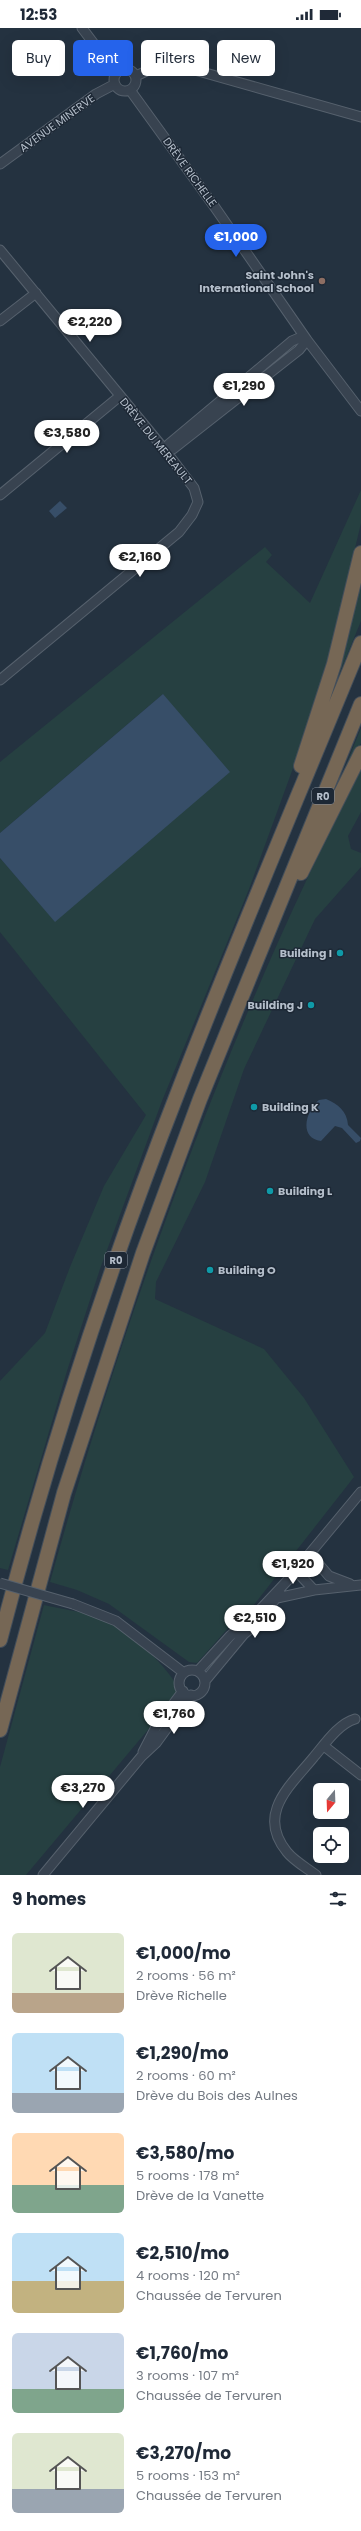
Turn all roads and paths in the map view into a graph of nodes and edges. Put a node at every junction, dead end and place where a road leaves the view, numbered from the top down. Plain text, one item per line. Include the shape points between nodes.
1 (82, 28) edge
2 (91, 40) edge
3 (133, 74) edge
4 (116, 76) edge
5 (136, 76) junction
6 (115, 84) junction
7 (130, 90) junction
8 (361, 117) edge
9 (0, 164) edge
10 (0, 250) edge
11 (36, 293) junction
12 (0, 321) edge
13 (307, 340) junction
14 (120, 396) junction
15 (361, 411) edge
16 (165, 450) junction
17 (0, 495) edge
18 (361, 553) edge
19 (361, 642) edge
20 (0, 680) edge
21 (361, 704) edge
22 (361, 753) edge
23 (298, 797) junction
24 (285, 889) junction
25 (361, 1492) edge
26 (310, 1554) junction
27 (299, 1567) junction
28 (287, 1581) junction
29 (0, 1584) edge
30 (357, 1585) edge
31 (314, 1590) junction
32 (277, 1598) junction
33 (0, 1640) edge
34 (198, 1672) junction
35 (184, 1673) junction
36 (205, 1681) junction
37 (183, 1691) junction
38 (191, 1695) junction
39 (355, 1718) dead end
40 (0, 1730) edge
41 (324, 1746) junction
42 (141, 1757) junction
43 (361, 1775) edge
44 (43, 1875) edge
45 (316, 1875) edge

1 - 2 street
3 - 5 street
4 - 6 street
5 - 7 street
5 - 8 street via 157,66 170,64
6 - 7 street via 122,89
6 - 9 street, AVENUE MINERVE via 96,94
7 - 13 street, DRÈVE RICHELLE
10 - 11 street, DRÈVE DU MEREAULT
11 - 12 street
11 - 14 street, DRÈVE DU MEREAULT
13 - 15 street, DRÈVE RICHELLE
13 - 16 street via 299,350 173,449
14 - 16 street, DRÈVE DU MEREAULT
14 - 17 street
16 - 20 street, DRÈVE DU MEREAULT via 194,488 198,502 192,515 179,532
18 - 23 highway via 334,664 300,770
19 - 23 highway, R0
21 - 24 highway, R0
22 - 24 highway via 300,876
23 - 33 highway, R0 via 178,1092 121,1245 43,1486
24 - 40 highway, R0 via 200,1099 109,1351 64,1493
25 - 26 street
26 - 27 street
26 - 30 street via 329,1576
27 - 28 street
27 - 31 street via 301,1579
28 - 32 street
28 - 34 street via 256,1614 230,1636
29 - 35 street, bridge via 73,1604 116,1621
30 - 31 street
31 - 32 street
32 - 36 street
34 - 35 street via 188,1670
34 - 36 street
35 - 37 street via 180,1682
36 - 38 street via 202,1691
37 - 38 street
37 - 42 street via 156,1727
38 - 42 street via 156,1743
39 - 41 street via 346,1721
41 - 43 street
41 - 45 street via 281,1796 274,1821 280,1842 288,1853
42 - 44 street

